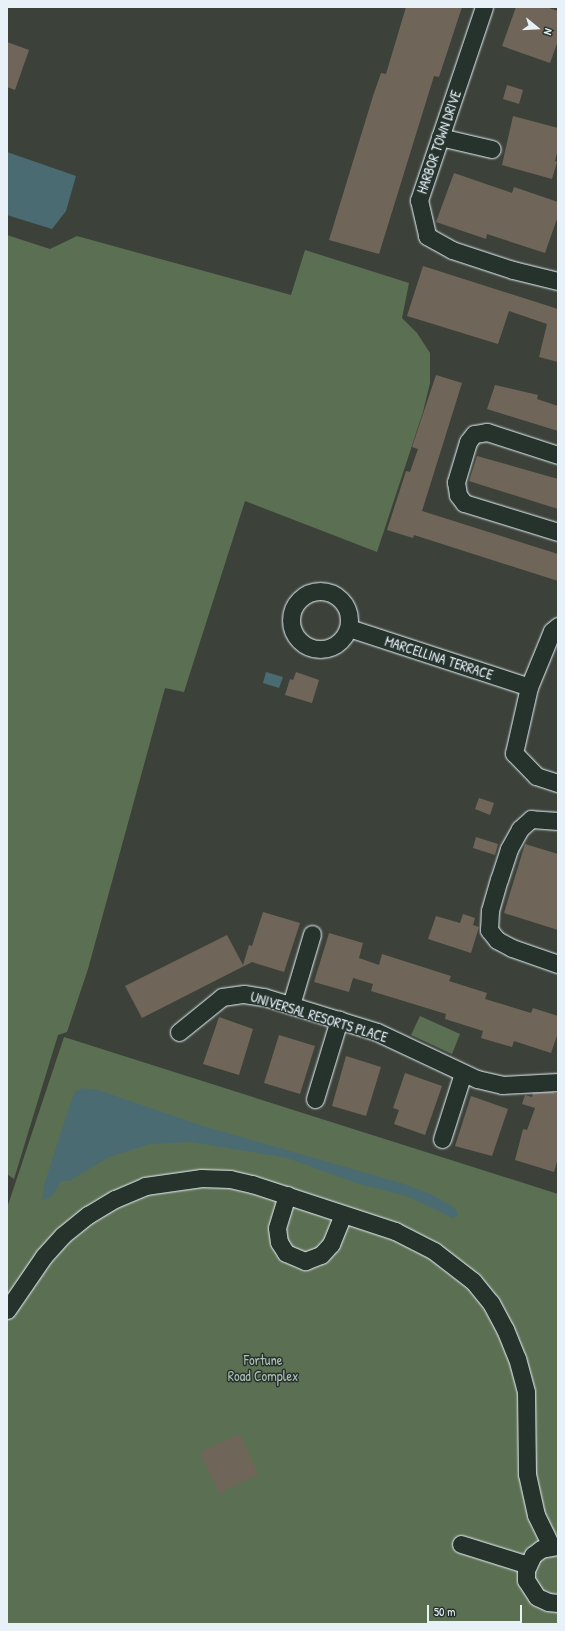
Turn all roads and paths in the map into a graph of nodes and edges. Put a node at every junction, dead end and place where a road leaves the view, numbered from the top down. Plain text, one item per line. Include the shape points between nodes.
1 (484, 7) edge
2 (440, 137) junction
3 (492, 149) dead end
4 (558, 281) edge
5 (558, 454) edge
6 (558, 532) edge
7 (558, 626) edge
8 (348, 628) dead end
9 (529, 687) junction
10 (558, 783) edge
11 (558, 821) edge
12 (312, 934) dead end
13 (558, 964) edge
14 (291, 1005) junction
15 (340, 1020) junction
16 (179, 1032) dead end
17 (463, 1073) junction
18 (558, 1082) edge
19 (315, 1099) dead end
20 (442, 1139) dead end
21 (287, 1195) junction
22 (343, 1214) junction
23 (7, 1310) edge
24 (461, 1544) dead end
25 (554, 1546) edge
26 (528, 1565) junction
27 (558, 1603) edge

1 - 2 street, HARBOR TOWN DRIVE
2 - 3 street
2 - 4 street, HARBOR TOWN DRIVE via 419,200 427,236 452,250 513,270
5 - 6 street via 487,432 474,434 468,442 456,482 458,495 464,503
7 - 9 street via 552,631
8 - 9 street, MARCELLINA TERRACE
9 - 10 street via 514,753 536,776
11 - 13 street via 531,819 520,829 509,849 495,892 489,930 497,940 512,948
12 - 14 street
14 - 15 street, UNIVERSAL RESORTS PLACE
14 - 16 street, UNIVERSAL RESORTS PLACE via 244,994 222,997
15 - 17 street, UNIVERSAL RESORTS PLACE via 377,1032
15 - 19 street
17 - 18 street, UNIVERSAL RESORTS PLACE via 502,1085
17 - 20 street
21 - 22 street
21 - 22 street via 276,1228 279,1242 286,1253 305,1260 321,1255 331,1244
21 - 23 street via 230,1179 201,1178 145,1186 114,1199 63,1235 44,1256
22 - 25 street via 394,1231 434,1251 473,1282 491,1303 517,1358 526,1392 527,1474 536,1515
24 - 26 street
25 - 26 street via 533,1555
26 - 27 street via 526,1580 530,1590 537,1597

